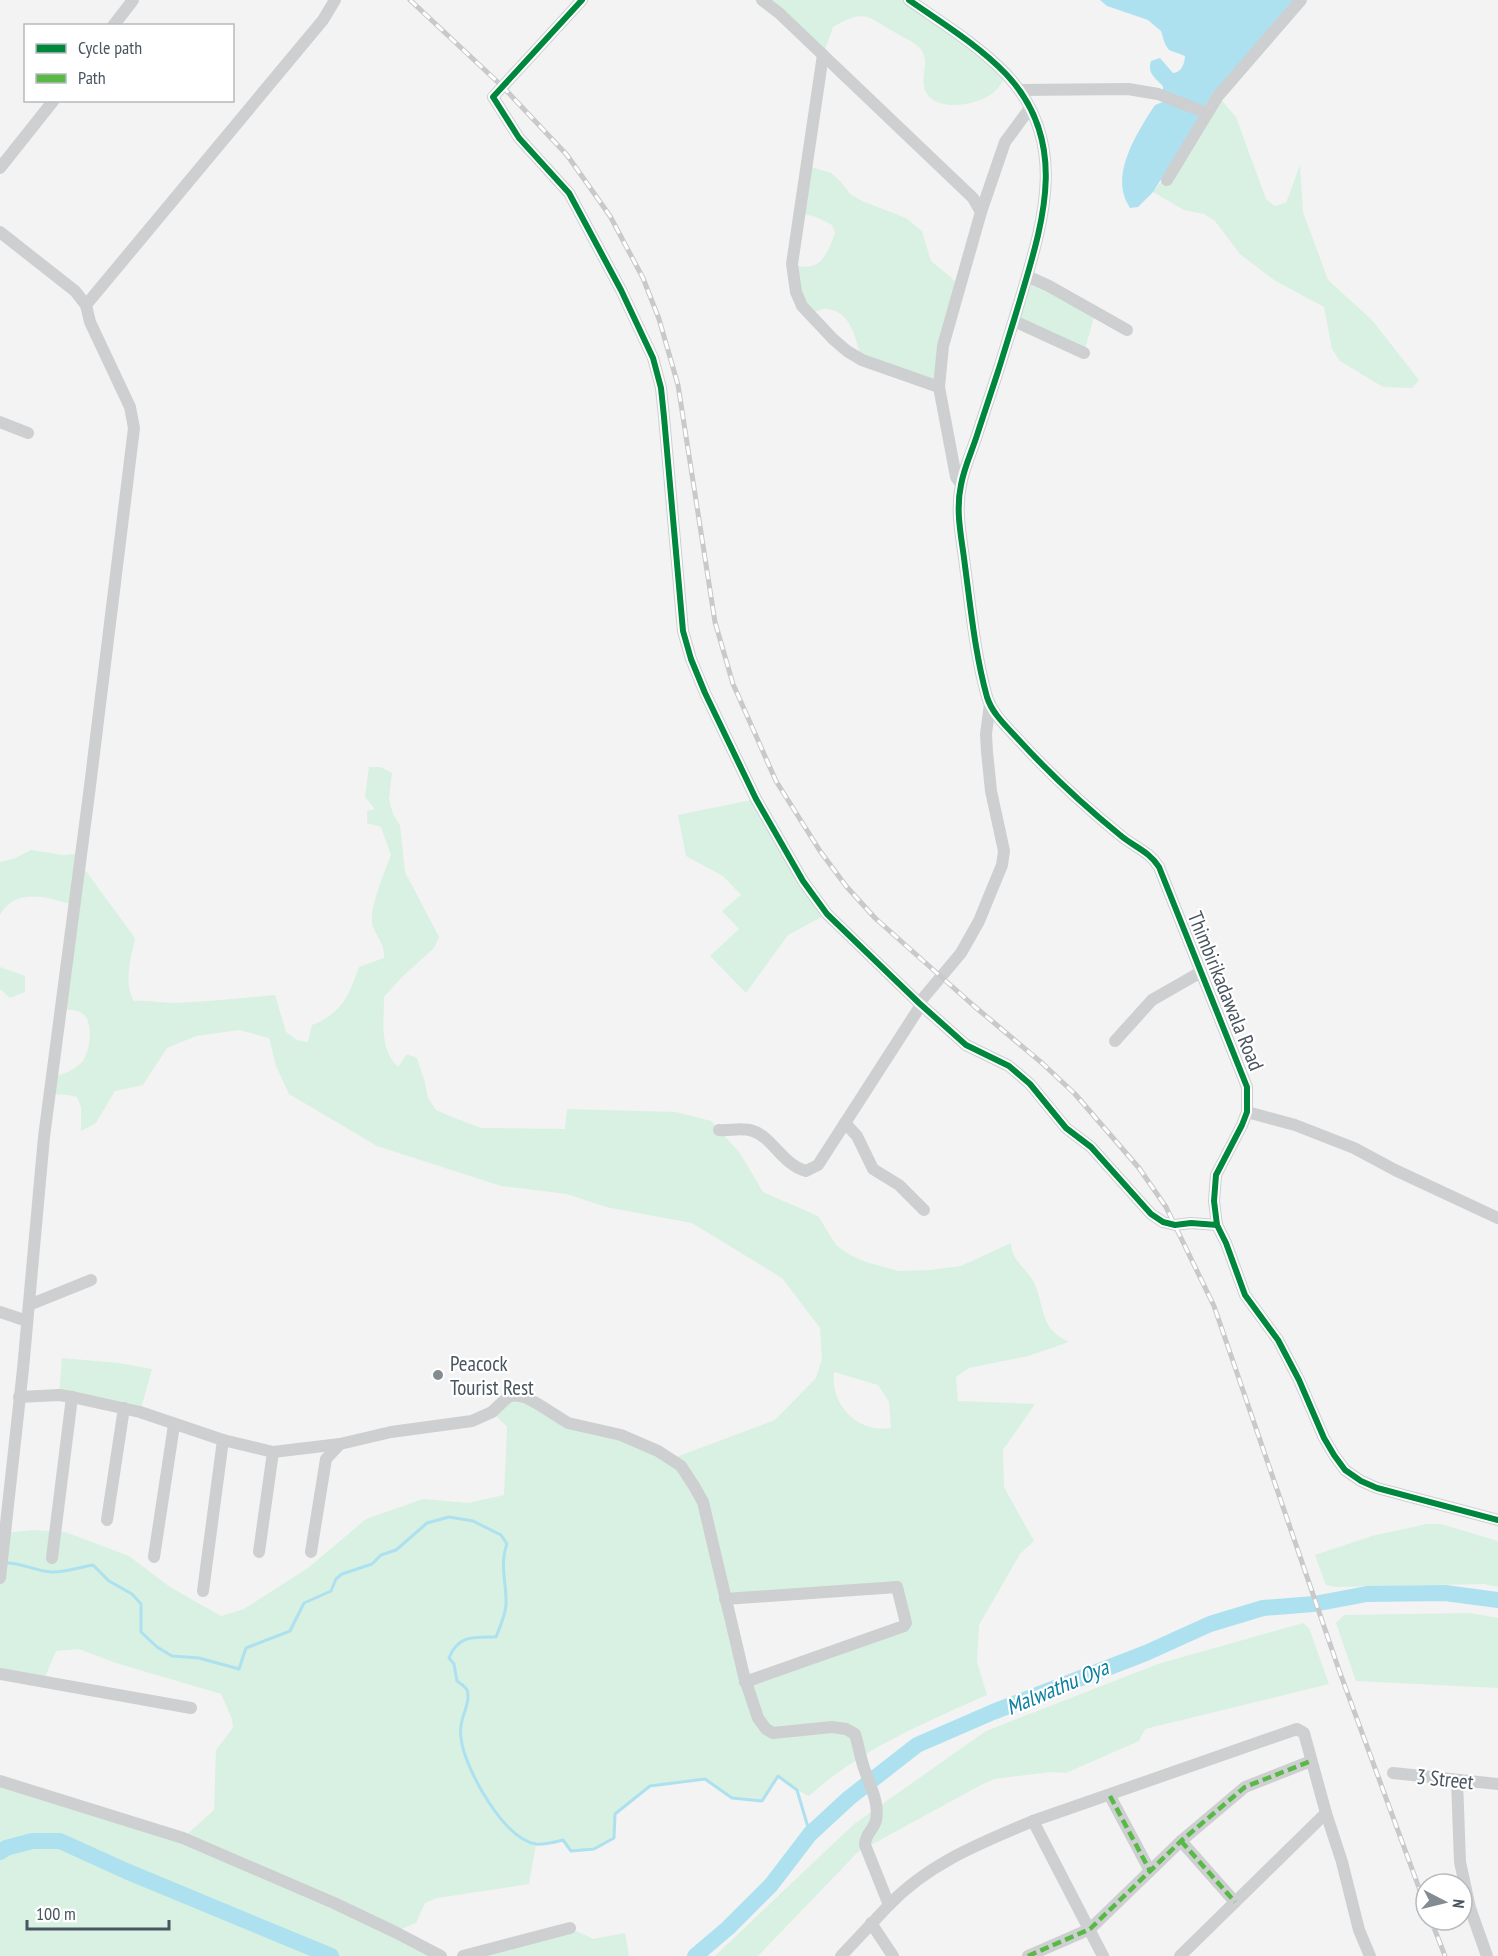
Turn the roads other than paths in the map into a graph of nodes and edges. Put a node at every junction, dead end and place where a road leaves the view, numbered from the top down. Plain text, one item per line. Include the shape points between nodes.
1 (133, 0) edge
2 (335, 0) edge
3 (582, 0) edge
4 (762, 0) edge
5 (909, 0) edge
6 (1301, 0) edge
7 (115, 24) edge
8 (823, 55) junction
9 (1019, 90) junction
10 (52, 102) edge
11 (1029, 108) junction
12 (1205, 112) junction
13 (0, 168) edge
14 (1167, 180) dead end
15 (981, 212) junction
16 (0, 232) edge
17 (1027, 276) junction
18 (86, 305) junction
19 (1014, 321) junction
20 (1127, 330) dead end
21 (1084, 352) dead end
22 (939, 387) junction
23 (0, 422) edge
24 (28, 434) dead end
25 (959, 481) junction
26 (990, 704) junction
27 (1201, 972) junction
28 (920, 1004) junction
29 (1115, 1041) dead end
30 (1246, 1112) junction
31 (845, 1123) junction
32 (719, 1130) dead end
33 (924, 1210) dead end
34 (1498, 1218) edge
35 (1216, 1225) junction
36 (91, 1280) dead end
37 (29, 1305) junction
38 (0, 1312) edge
39 (27, 1321) junction
40 (19, 1397) junction
41 (72, 1397) junction
42 (124, 1408) junction
43 (174, 1425) junction
44 (223, 1440) junction
45 (340, 1444) junction
46 (273, 1452) junction
47 (107, 1520) dead end
48 (1498, 1520) edge
49 (258, 1552) dead end
50 (311, 1552) dead end
51 (154, 1557) dead end
52 (52, 1558) dead end
53 (0, 1578) edge
54 (203, 1590) dead end
55 (725, 1599) junction
56 (0, 1674) edge
57 (746, 1682) junction
58 (191, 1708) dead end
59 (1311, 1761) junction
60 (1393, 1773) dead end
61 (0, 1780) edge
62 (1457, 1780) junction
63 (1498, 1784) edge
64 (1110, 1796) junction
65 (1326, 1813) junction
66 (1033, 1821) junction
67 (1181, 1841) junction
68 (1150, 1871) junction
69 (1235, 1902) junction
70 (889, 1905) junction
71 (871, 1923) junction
72 (570, 1928) dead end
73 (1090, 1929) junction
74 (441, 1956) edge
75 (463, 1956) edge
76 (841, 1956) edge
77 (892, 1956) edge
78 (1028, 1956) edge
79 (1103, 1956) edge
80 (1180, 1956) edge
81 (1370, 1956) edge
82 (1487, 1956) edge

1 - 7 street
2 - 18 street via 323,20
3 - 28 street via 493,97 519,138 569,193 653,358 661,388 682,631 705,693 756,799 803,881 827,914
4 - 8 street
5 - 9 street via 980,50
6 - 12 street
8 - 15 street via 973,198
8 - 22 street via 792,264 795,292 809,314 847,351
9 - 11 street
9 - 12 street via 1128,89 1158,94
10 - 13 street
11 - 15 street via 1005,142
11 - 17 street via 1045,150 1047,181 1043,218
12 - 14 street
15 - 22 street via 943,346
16 - 18 street via 75,291
17 - 19 street
17 - 20 street
18 - 37 street via 90,322 130,407 134,428 44,1137
19 - 21 street
19 - 25 street
22 - 25 street
23 - 24 street
25 - 26 street, Thimbirikadawala Road via 958,509 974,633
26 - 27 street, Thimbirikadawala Road via 1041,765 1090,811 1132,845 1153,856
26 - 28 street via 987,752 1004,850 1002,865 961,953
27 - 29 street via 1152,1000
27 - 30 street, Thimbirikadawala Road via 1247,1087
28 - 31 street
28 - 35 street via 966,1045 1009,1066 1030,1084 1066,1128 1090,1147 1150,1214 1175,1225
30 - 34 street via 1295,1125 1354,1148
30 - 35 street, Thimbirikadawala Road via 1216,1175
31 - 32 street via 818,1165 807,1171 796,1168 756,1132 739,1128
31 - 33 street via 858,1136 873,1169 899,1185
35 - 48 street, Thimbirikadawala Road via 1245,1295 1278,1340 1324,1438 1345,1470 1377,1488
36 - 37 street
37 - 39 street
38 - 39 street
39 - 40 street
40 - 41 street
40 - 53 street
41 - 42 street
41 - 52 street
42 - 43 street
42 - 47 street
43 - 44 street
43 - 51 street
44 - 46 street
44 - 54 street
45 - 46 street
45 - 50 street via 326,1459
45 - 55 street via 472,1421 514,1395 525,1397 568,1423 621,1435 658,1451 688,1474 703,1503
46 - 49 street
55 - 57 street
55 - 57 street via 897,1587 904,1626
56 - 58 street
57 - 70 street via 758,1718 773,1733 832,1727 855,1734 874,1800 876,1822 865,1837 865,1845
59 - 64 street via 1304,1733 1297,1729
59 - 65 street
59 - 67 street via 1245,1787
60 - 62 street, 3 Street
61 - 74 street via 183,1838 334,1903
62 - 63 street, 3 Street
62 - 82 street via 1460,1862 1470,1908
64 - 66 street
64 - 68 street
65 - 69 street
65 - 81 street
66 - 70 street via 965,1849 918,1877
66 - 73 street
67 - 68 street
67 - 69 street
68 - 73 street
69 - 80 street
70 - 71 street
71 - 76 street
71 - 77 street
72 - 75 street
73 - 78 street
73 - 79 street

